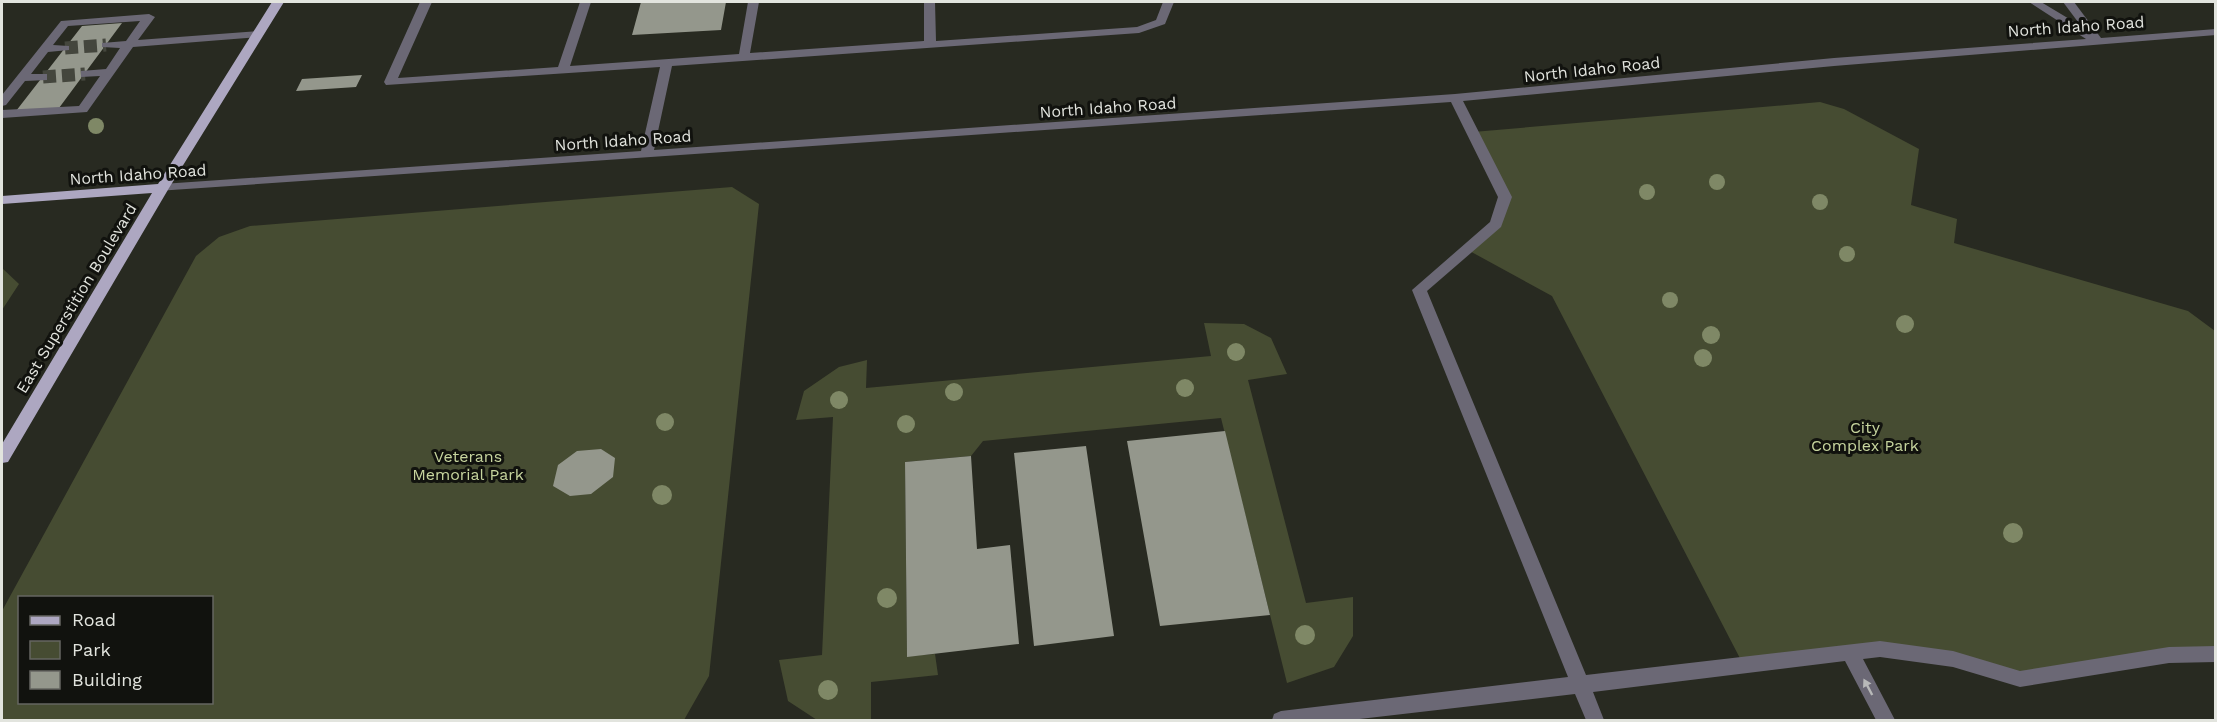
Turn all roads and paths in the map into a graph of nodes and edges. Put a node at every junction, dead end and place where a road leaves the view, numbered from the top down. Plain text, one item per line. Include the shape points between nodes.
1 (278, 2) edge
2 (426, 2) edge
3 (585, 2) edge
4 (753, 2) edge
5 (929, 2) edge
6 (1168, 2) edge
7 (2034, 2) edge
8 (2069, 2) edge
9 (2216, 32) edge
10 (258, 34) junction
11 (2098, 41) junction
12 (129, 44) junction
13 (930, 44) junction
14 (106, 45) tunnel mouth
15 (65, 48) tunnel mouth
16 (44, 49) junction
17 (744, 57) junction
18 (667, 62) junction
19 (563, 69) junction
20 (108, 72) junction
21 (85, 74) tunnel mouth
22 (43, 77) tunnel mouth
23 (20, 78) junction
24 (1455, 98) junction
25 (2, 102) edge
26 (2, 114) edge
27 (646, 155) junction
28 (162, 188) junction
29 (2, 200) edge
30 (2, 457) edge
31 (1850, 652) junction
32 (2216, 654) edge
33 (1581, 685) junction
34 (1373, 715) edge
35 (1281, 720) edge
36 (1595, 720) edge
37 (1886, 720) edge

1 - 10 main road, East Superstition Boulevard
2 - 19 street via 390,81
3 - 19 street
4 - 17 street
5 - 13 street
6 - 13 street via 1161,22 1139,30
7 - 11 street
8 - 11 street
9 - 11 street, North Idaho Road
10 - 12 street
10 - 28 main road, East Superstition Boulevard
11 - 24 street, North Idaho Road
12 - 14 street
12 - 16 street via 149,17 65,23
12 - 20 street
13 - 17 street
15 - 16 street
16 - 23 street
17 - 18 street
18 - 19 street
18 - 27 street
20 - 21 street
20 - 26 street via 83,109
22 - 23 street
23 - 25 street
24 - 27 street, North Idaho Road
24 - 33 street via 1505,196 1496,224 1419,290
27 - 28 street, North Idaho Road
28 - 29 main road, North Idaho Road
28 - 30 main road, East Superstition Boulevard
31 - 32 street via 1880,649 1953,659 2020,679 2169,655
31 - 33 street
37 -> 31 street
33 - 34 street
33 - 36 street
34 - 35 street

